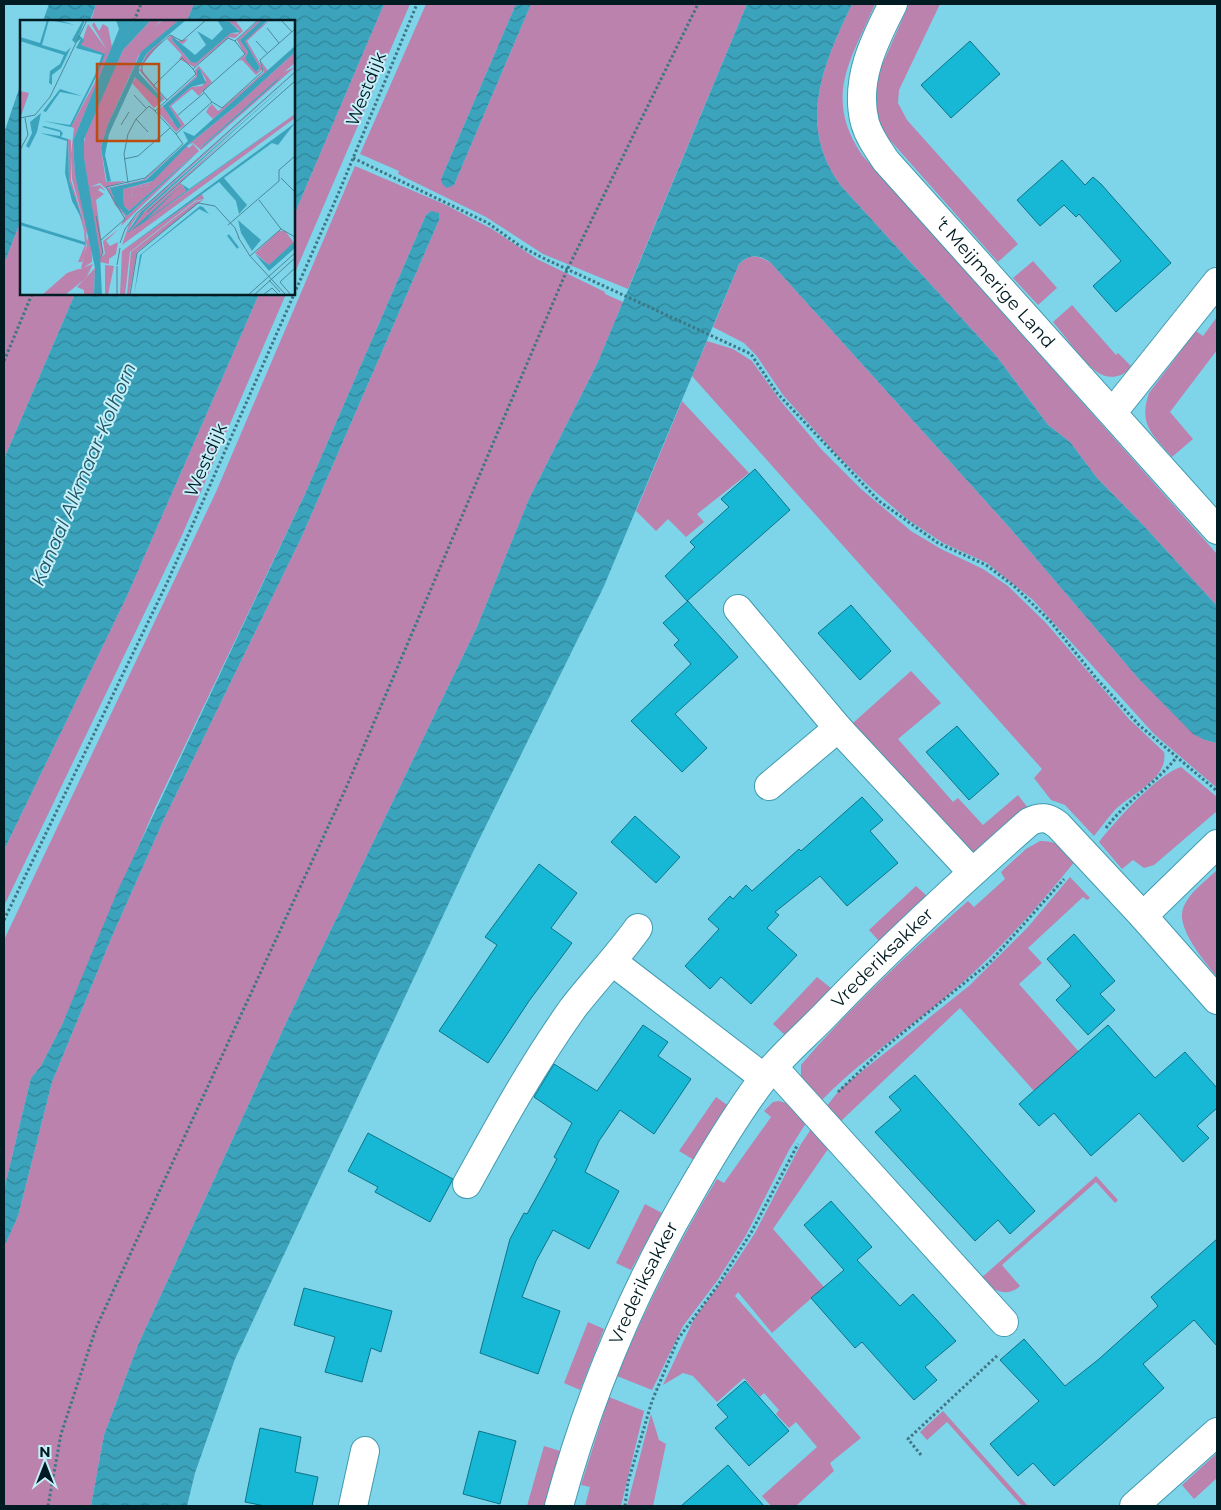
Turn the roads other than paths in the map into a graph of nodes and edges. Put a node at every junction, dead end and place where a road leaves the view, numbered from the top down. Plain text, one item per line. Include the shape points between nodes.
1 (892, 4) edge
2 (1217, 282) edge
3 (1114, 412) junction
4 (1217, 530) edge
5 (738, 610) dead end
6 (838, 728) junction
7 (769, 786) dead end
8 (1217, 844) edge
9 (972, 872) junction
10 (1143, 916) junction
11 (638, 928) dead end
12 (613, 962) junction
13 (1217, 1000) edge
14 (769, 1073) junction
15 (467, 1184) dead end
16 (1004, 1322) road end
17 (1217, 1432) edge
18 (365, 1451) dead end
19 (353, 1506) edge
20 (559, 1506) edge
21 (1134, 1506) edge

1 - 3 street, 't Meijmerige Land via 871,52 863,84 864,116 873,141 886,161
2 - 3 street
3 - 4 street, 't Meijmerige Land
5 - 6 street
6 - 7 street
6 - 9 street
8 - 10 street
9 - 10 street, Vrederiksakker via 1029,822 1044,817 1058,825
9 - 14 street, Vrederiksakker via 872,966
10 - 13 street, Vrederiksakker
11 - 12 street
12 - 14 street
12 - 15 street via 574,1008 517,1093
14 - 16 street via 815,1114
14 - 20 street, Vrederiksakker via 728,1130 661,1242 604,1366 574,1450
17 - 21 street
18 - 19 street

